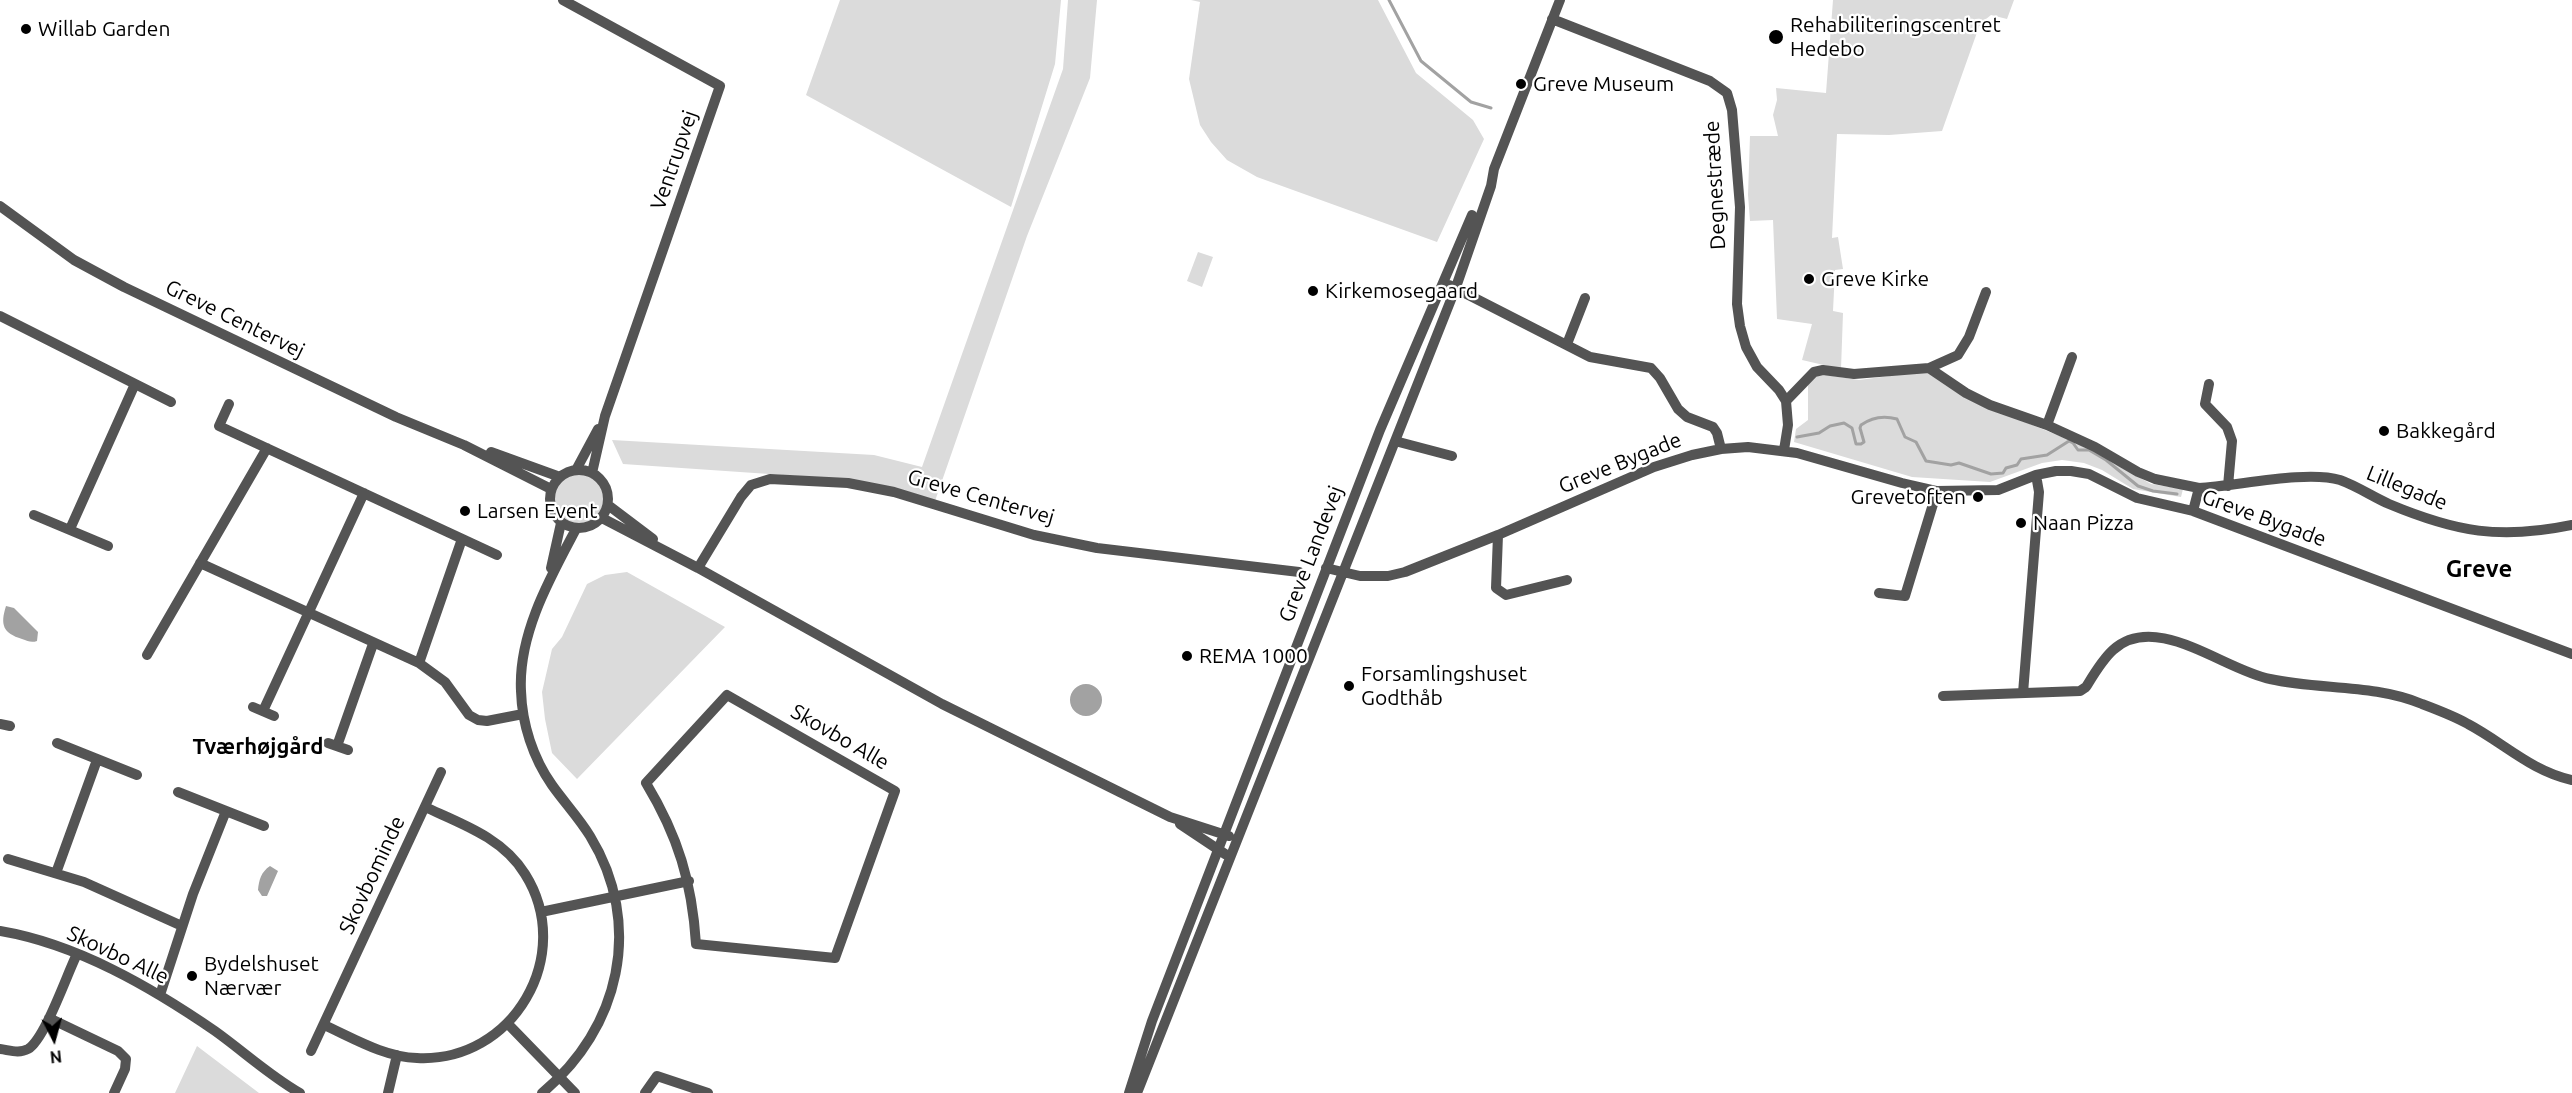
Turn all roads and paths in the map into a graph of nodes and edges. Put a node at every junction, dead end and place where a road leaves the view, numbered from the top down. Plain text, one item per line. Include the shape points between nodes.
1 (563, 0) edge
2 (1560, 0) edge
3 (1552, 20) junction
4 (1494, 169) junction
5 (0, 206) edge
6 (1443, 283) junction
7 (1455, 287) junction
8 (1986, 292) dead end
9 (1584, 298) dead end
10 (0, 316) edge
11 (1567, 344) junction
12 (2072, 357) dead end
13 (1929, 368) junction
14 (135, 384) junction
15 (2209, 384) dead end
16 (1786, 401) junction
17 (171, 402) dead end
18 (229, 404) dead end
19 (605, 416) junction
20 (2047, 424) junction
21 (1395, 441) junction
22 (464, 445) junction
23 (267, 448) junction
24 (1721, 448) junction
25 (1784, 450) junction
26 (1452, 456) dead end
27 (576, 470) junction
28 (592, 473) junction
29 (2036, 475) junction
30 (560, 477) junction
31 (2228, 486) junction
32 (2199, 488) junction
33 (551, 489) junction
34 (1937, 491) junction
35 (364, 493) junction
36 (608, 505) junction
37 (2193, 511) junction
38 (34, 515) dead end
39 (602, 518) junction
40 (561, 523) junction
41 (2572, 525) edge
42 (70, 529) junction
43 (576, 529) junction
44 (1498, 535) junction
45 (462, 539) junction
46 (108, 546) dead end
47 (497, 555) dead end
48 (677, 557) junction
49 (200, 563) junction
50 (698, 568) junction
51 (1326, 568) junction
52 (1299, 572) dead end
53 (1345, 572) junction
54 (1568, 580) dead end
55 (548, 582) junction
56 (1879, 593) dead end
57 (308, 613) junction
58 (373, 644) junction
59 (2572, 654) edge
60 (147, 655) dead end
61 (419, 663) junction
62 (2023, 693) junction
63 (1942, 696) dead end
64 (523, 714) junction
65 (274, 716) dead end
66 (57, 743) dead end
67 (338, 746) dead end
68 (97, 760) junction
69 (441, 772) dead end
70 (137, 775) dead end
71 (2572, 780) edge
72 (178, 792) dead end
73 (425, 807) junction
74 (226, 811) junction
75 (1170, 817) junction
76 (264, 826) dead end
77 (1225, 834) junction
78 (1236, 838) junction
79 (1219, 850) junction
80 (1229, 856) junction
81 (8, 859) dead end
82 (56, 873) junction
83 (689, 881) junction
84 (615, 896) junction
85 (541, 912) junction
86 (182, 926) junction
87 (0, 931) edge
88 (77, 954) junction
89 (159, 995) junction
90 (49, 1018) junction
91 (324, 1024) junction
92 (508, 1024) junction
93 (0, 1049) edge
94 (311, 1051) dead end
95 (397, 1055) junction
96 (560, 1078) junction
97 (114, 1093) edge
98 (300, 1093) edge
99 (388, 1093) edge
100 (542, 1093) edge
101 (575, 1093) edge
102 (645, 1093) edge
103 (708, 1093) edge
104 (1129, 1093) edge
105 (1137, 1093) edge

1 - 19 street, Ventrupvej via 720,86
2 - 3 street, Greve Landevej
3 - 4 street, Greve Landevej
3 - 16 street, Degnestræde via 1710,81 1727,93 1732,110 1740,207 1740,326 1757,367
4 - 6 street, Greve Landevej
4 - 7 street, Greve Landevej
5 - 22 street, Greve Centervej via 74,260 124,287 396,417
6 - 7 street
6 - 51 street, Greve Landevej
7 - 11 street
7 - 21 street, Greve Landevej
8 - 13 street via 1958,355
9 - 11 street
10 - 14 street
11 - 24 street via 1590,357 1651,368 1678,409 1713,427
12 - 20 street
13 - 16 street via 1854,374 1814,372
13 - 20 street, Lillegade via 1990,405
14 - 17 street
14 - 42 street
15 - 31 street via 2205,404 2227,428 2232,441
16 - 25 street
18 - 23 street via 219,426
19 - 27 street, Ventrupvej
19 - 28 street, Ventrupvej
20 - 32 street, Lillegade via 2138,472
21 - 26 street
21 - 53 street, Greve Landevej
22 - 30 street, Greve Centervej
22 - 33 street, Greve Centervej
23 - 35 street
23 - 49 street
24 - 25 street, Greve Bygade
24 - 44 street, Greve Bygade via 1654,467
25 - 34 street, Greve Bygade
27 - 28 street
27 - 30 street
28 - 36 street via 605,486
29 - 34 street, Greve Bygade via 1998,490
29 - 37 street, Greve Bygade via 2056,471 2089,474 2137,498
29 - 62 street via 2038,498
30 - 33 street
31 - 32 street, Lillegade
31 - 41 street, Lillegade via 2315,477 2340,480 2388,504 2454,528 2496,534
32 - 37 street
33 - 40 street via 550,508
34 - 56 street via 1905,596
35 - 45 street
35 - 57 street
36 - 39 street
36 - 48 street
37 - 59 street, Greve Bygade
38 - 42 street
39 - 43 street
39 - 48 street
40 - 43 street
40 - 55 street
42 - 46 street
43 - 55 street
44 - 53 street, Greve Bygade via 1395,574 1360,576
44 - 54 street via 1496,588 1506,595
45 - 47 street
45 - 61 street
48 - 50 street
49 - 57 street
49 - 60 street
50 - 52 street, Greve Centervej via 741,497 751,485 770,479 848,483 894,492 1034,535 1097,548
50 - 75 street via 942,704
51 - 53 street, Greve Bygade
51 - 77 street, Greve Landevej
53 - 78 street, Greve Landevej
55 - 64 street via 524,647 520,691
57 - 58 street
57 - 65 street via 258,709
58 - 61 street
58 - 67 street
61 - 64 street via 445,682 469,715 478,720
62 - 63 street
62 - 71 street via 2080,691 2113,650 2148,636 2183,643 2270,679 2379,692 2420,703 2470,724 2534,766
64 - 84 street via 541,767 589,834
66 - 68 street
68 - 70 street
68 - 82 street
69 - 73 street, Skovbominde
72 - 74 street
73 - 85 street, Skovbominde via 478,831 512,856 535,892
73 - 91 street, Skovbominde
74 - 76 street
74 - 86 street
75 - 77 street
75 - 79 street
77 - 78 street
77 - 79 street, Greve Landevej
78 - 80 street, Greve Landevej
79 - 80 street
79 - 104 street, Greve Landevej via 1152,1021
80 - 105 street, Greve Landevej
81 - 82 street
82 - 86 street
83 - 83 street, Skovbo Alle via 674,836 646,783 727,695 895,791 835,958 696,944
83 - 84 street
84 - 85 street
84 - 96 street via 618,962 611,994 588,1044
85 - 92 street, Skovbominde via 544,936 540,968 524,1006
86 - 89 street
87 - 88 street, Skovbo Alle
88 - 89 street, Skovbo Alle
88 - 90 street
89 - 98 street, Skovbo Alle
90 - 93 street via 28,1049
90 - 97 street via 118,1051 126,1059
91 - 94 street, Skovbominde
91 - 95 street, Skovbominde
92 - 95 street, Skovbominde via 484,1042 456,1054 416,1058
92 - 96 street
95 - 99 street
96 - 100 street
96 - 101 street
102 - 103 street via 657,1076

